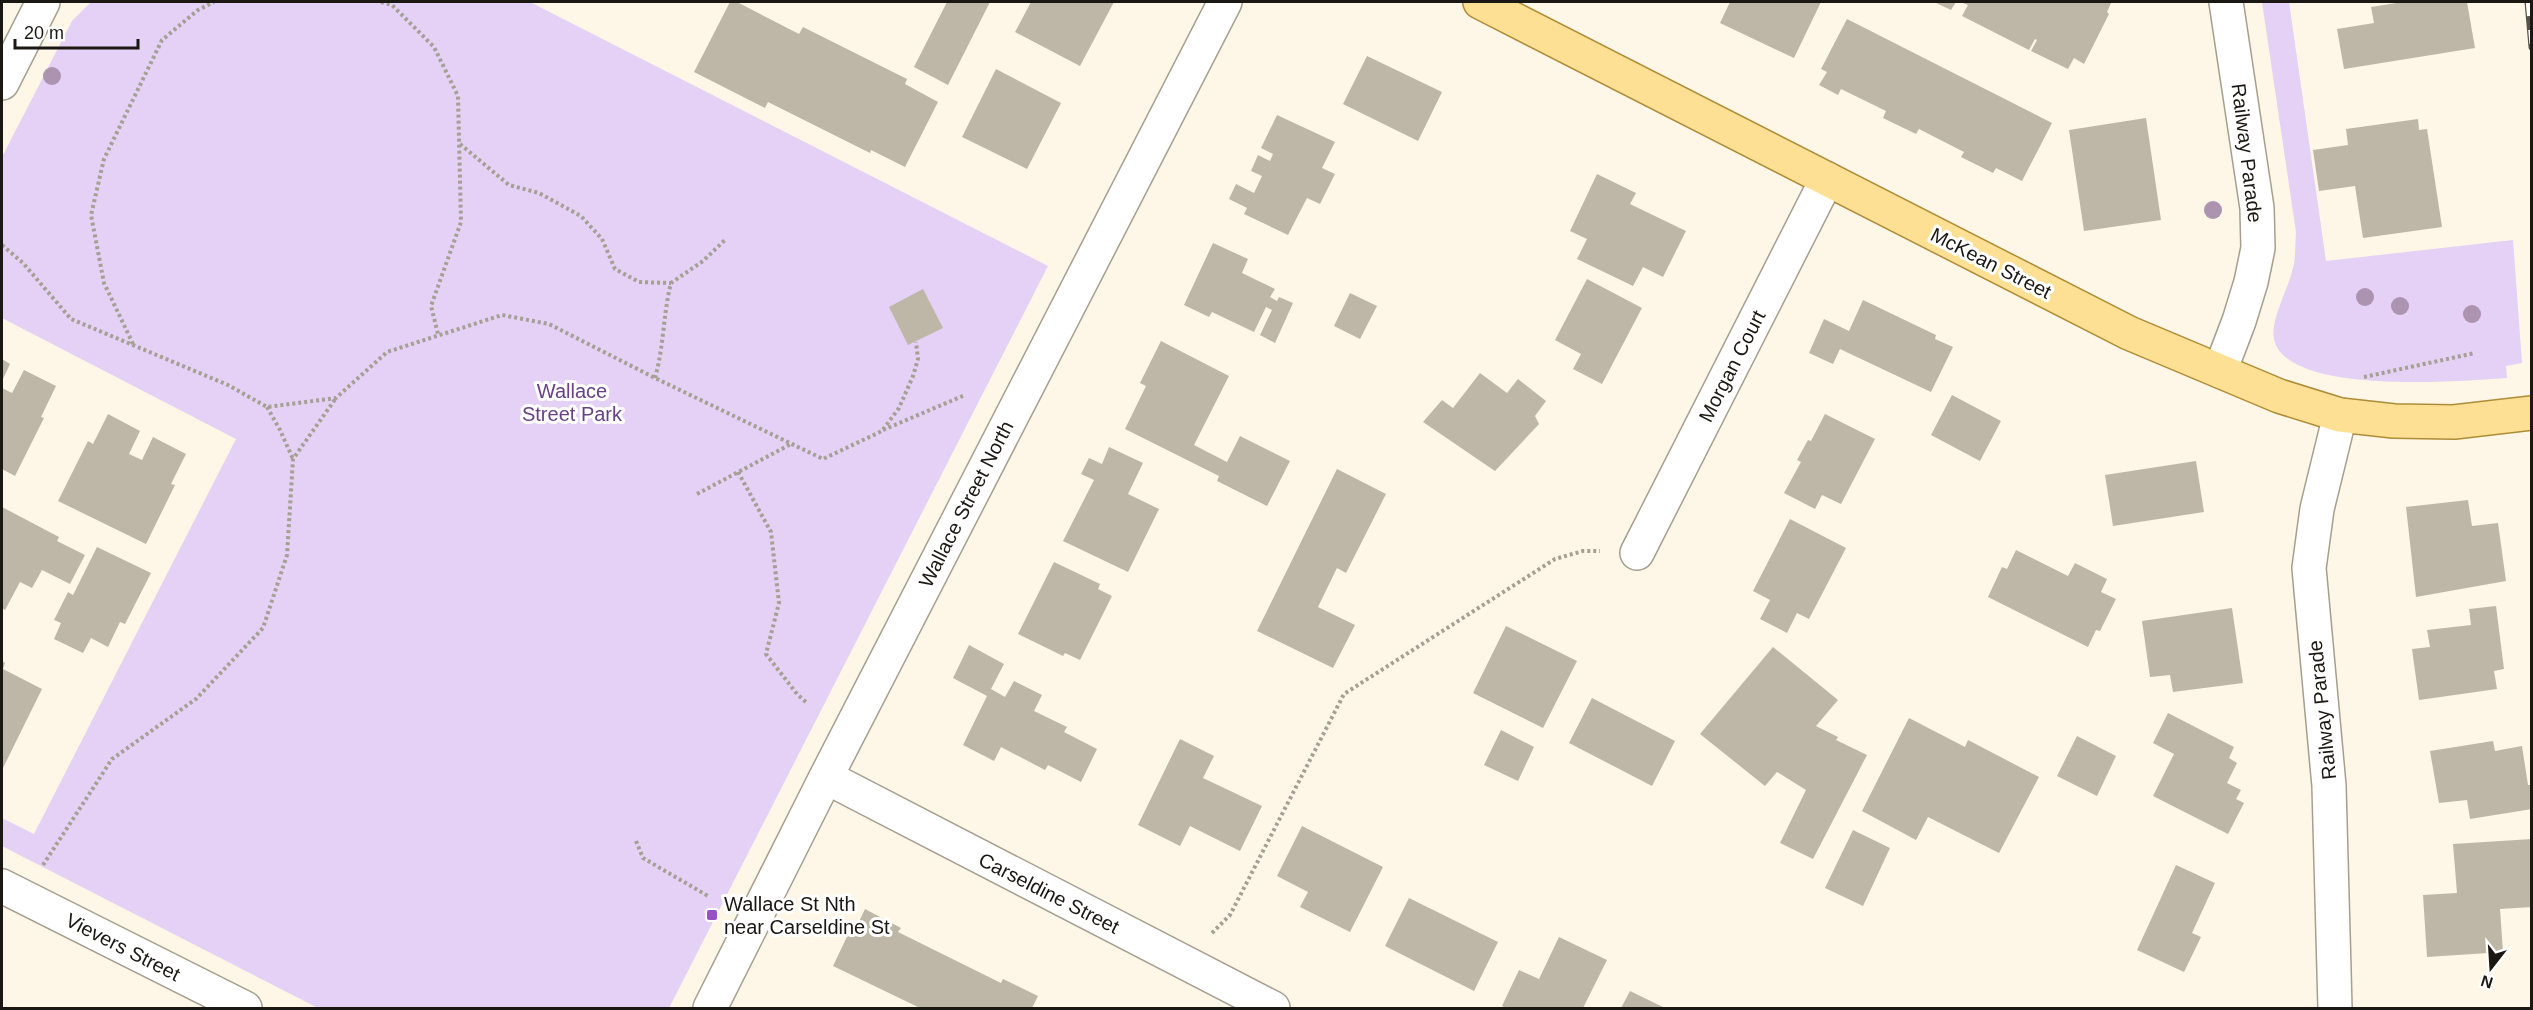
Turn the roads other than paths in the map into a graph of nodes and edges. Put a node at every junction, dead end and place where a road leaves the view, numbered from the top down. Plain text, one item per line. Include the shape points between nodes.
1 (43, 2) edge
2 (1225, 2) edge
3 (1480, 2) edge
4 (2226, 2) edge
5 (2, 82) edge
6 (1827, 179) junction
7 (2220, 371) junction
8 (2532, 413) edge
9 (2340, 415) junction
10 (1637, 553) road end
11 (826, 777) junction
12 (14, 892) edge
13 (245, 1008) edge
14 (710, 1008) edge
15 (1273, 1008) edge
16 (2335, 1008) edge

1 - 5 street
2 - 11 street, Wallace Street North
3 - 6 main road, McKean Street
4 - 7 street, Railway Parade via 2257,208 2258,248 2236,332
6 - 7 main road, McKean Street via 2129,333
6 - 10 street, Morgan Court
7 - 9 main road, McKean Street via 2279,396
8 - 9 main road, McKean Street via 2454,422
9 - 16 street, Railway Parade via 2309,568 2329,786
11 - 14 street, Wallace Street North
11 - 15 street, Carseldine Street
12 - 13 street, Vievers Street

